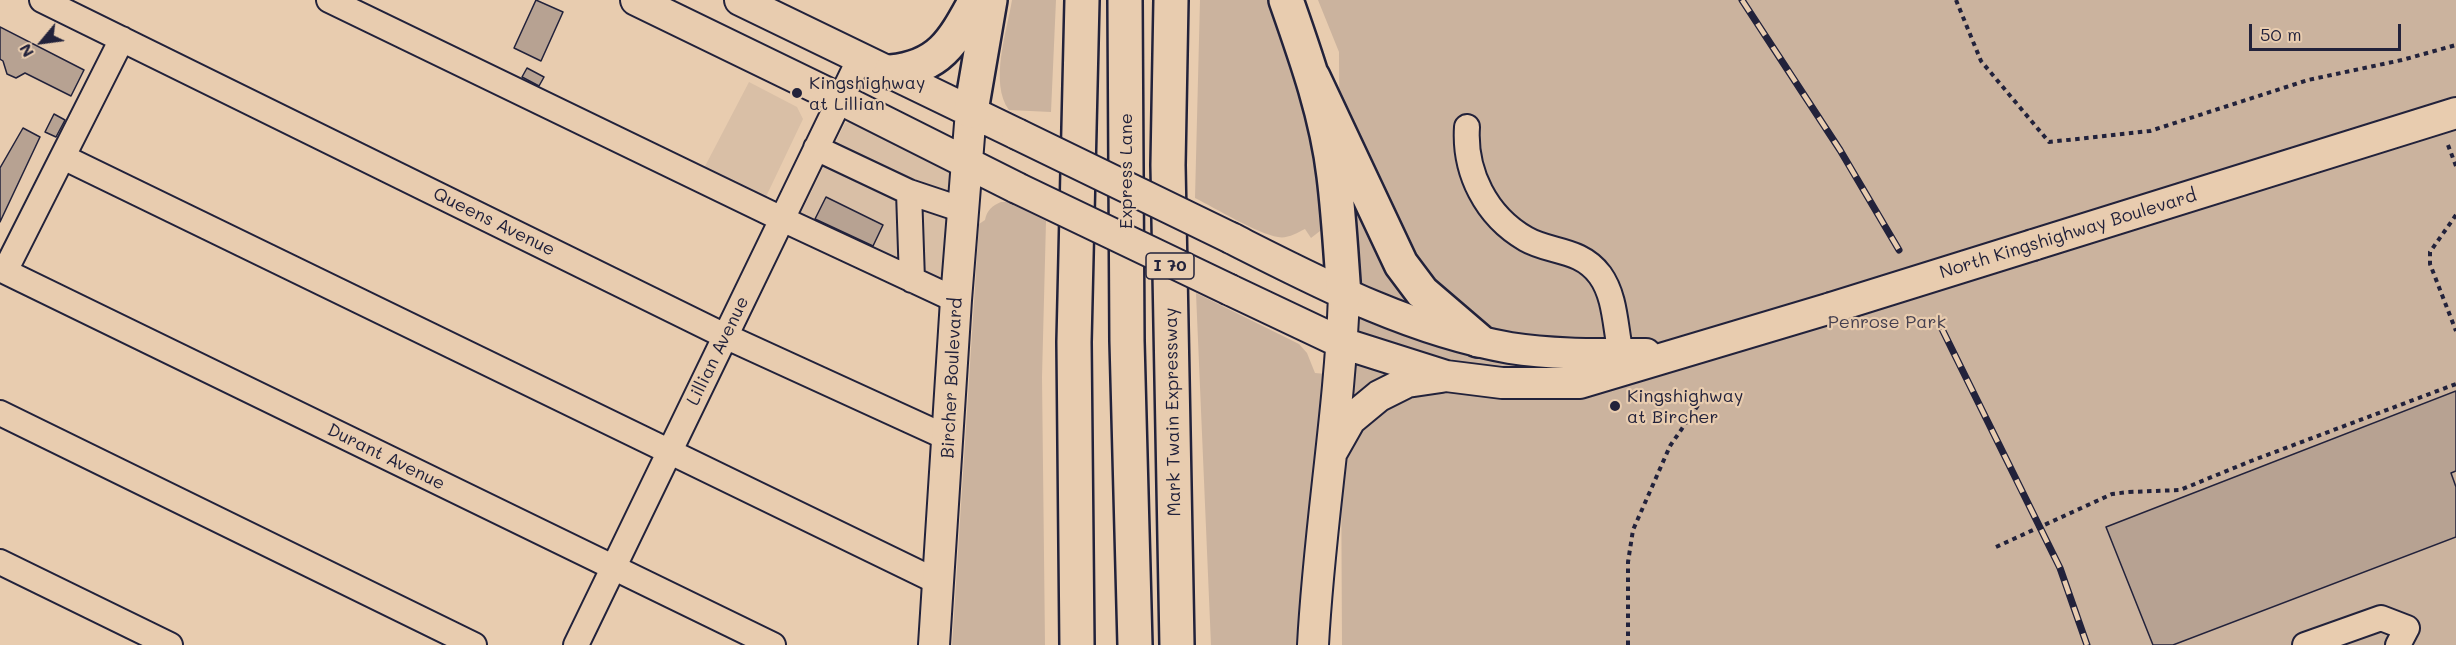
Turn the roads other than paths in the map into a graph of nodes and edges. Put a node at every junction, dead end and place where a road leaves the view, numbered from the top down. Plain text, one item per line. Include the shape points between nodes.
1 (42, 0) edge
2 (329, 0) edge
3 (636, 0) edge
4 (740, 0) edge
5 (976, 0) edge
6 (990, 0) edge
7 (1082, 0) edge
8 (1125, 0) edge
9 (1171, 0) edge
10 (1286, 0) edge
11 (122, 39) junction
12 (860, 58) junction
13 (891, 72) junction
14 (1313, 77) junction
15 (840, 99) junction
16 (972, 111) junction
17 (2456, 113) edge
18 (1467, 127) dead end
19 (816, 148) junction
20 (63, 157) junction
21 (967, 164) junction
22 (909, 192) junction
23 (963, 210) junction
24 (782, 219) junction
25 (3, 270) edge
26 (912, 280) junction
27 (1344, 295) junction
28 (956, 300) junction
29 (725, 336) junction
30 (1478, 340) junction
31 (1342, 343) junction
32 (1621, 354) junction
33 (1679, 355) junction
34 (1446, 376) junction
35 (0, 413) edge
36 (948, 438) junction
37 (669, 453) junction
38 (1330, 455) junction
39 (0, 562) edge
40 (614, 568) junction
41 (938, 582) junction
42 (170, 645) edge
43 (474, 645) edge
44 (576, 645) edge
45 (773, 645) edge
46 (934, 645) edge
47 (1077, 645) edge
48 (1135, 645) edge
49 (1177, 645) edge
50 (1312, 645) edge
51 (2305, 645) edge
52 (2398, 645) edge

1 - 11 street, Queens Avenue
2 - 24 street
3 - 15 main road, North Kingshighway Boulevard
4 - 12 main road, North Kingshighway Boulevard
5 - 13 highway via 956,37 934,59 906,71
6 - 16 highway
7 - 47 highway via 1074,342
8 - 48 highway, Express Lane via 1127,341
9 - 49 highway, Mark Twain Expressway / I 70 via 1168,165
10 - 14 highway
11 - 20 street
11 - 29 street, Queens Avenue
12 - 13 main road, North Kingshighway Boulevard
12 - 15 street, Lillian Avenue
13 - 16 main road, North Kingshighway Boulevard
14 - 27 highway via 1334,175
14 - 30 highway via 1401,264 1422,291
15 - 19 street, Lillian Avenue
15 - 21 main road, North Kingshighway Boulevard
16 - 21 main road, Bircher Boulevard
16 - 27 main road, North Kingshighway Boulevard, bridge
17 - 33 main road, North Kingshighway Boulevard, bridge
18 - 32 street via 1466,145 1473,174 1485,201 1503,221 1527,240 1580,257 1599,273 1612,297
19 - 22 street
19 - 24 street, Lillian Avenue
20 - 25 street
20 - 37 street
21 - 23 main road, Bircher Boulevard
21 - 31 main road, North Kingshighway Boulevard, bridge
22 - 23 street
22 - 26 street
23 - 28 main road, Bircher Boulevard
24 - 26 street
24 - 29 street, Lillian Avenue
25 - 40 street, Durant Avenue
26 - 28 street
27 - 30 main road, North Kingshighway Boulevard via 1433,330
27 - 31 main road
28 - 36 main road, Bircher Boulevard
29 - 36 street, Queens Avenue
29 - 37 street, Lillian Avenue
30 - 32 main road, North Kingshighway Boulevard via 1511,348
31 - 34 main road, North Kingshighway Boulevard
31 - 38 main road
32 - 33 main road, North Kingshighway Boulevard
33 - 34 main road, North Kingshighway Boulevard via 1580,383 1502,383
34 - 38 main road via 1407,382 1379,396 1350,420
35 - 43 street
36 - 41 main road, Bircher Boulevard
37 - 40 street, Lillian Avenue
37 - 41 street
38 - 50 main road
39 - 42 street
40 - 44 street, Lillian Avenue
40 - 45 street, Durant Avenue
41 - 46 main road, Bircher Boulevard
51 - 52 street via 2381,618 2407,628

